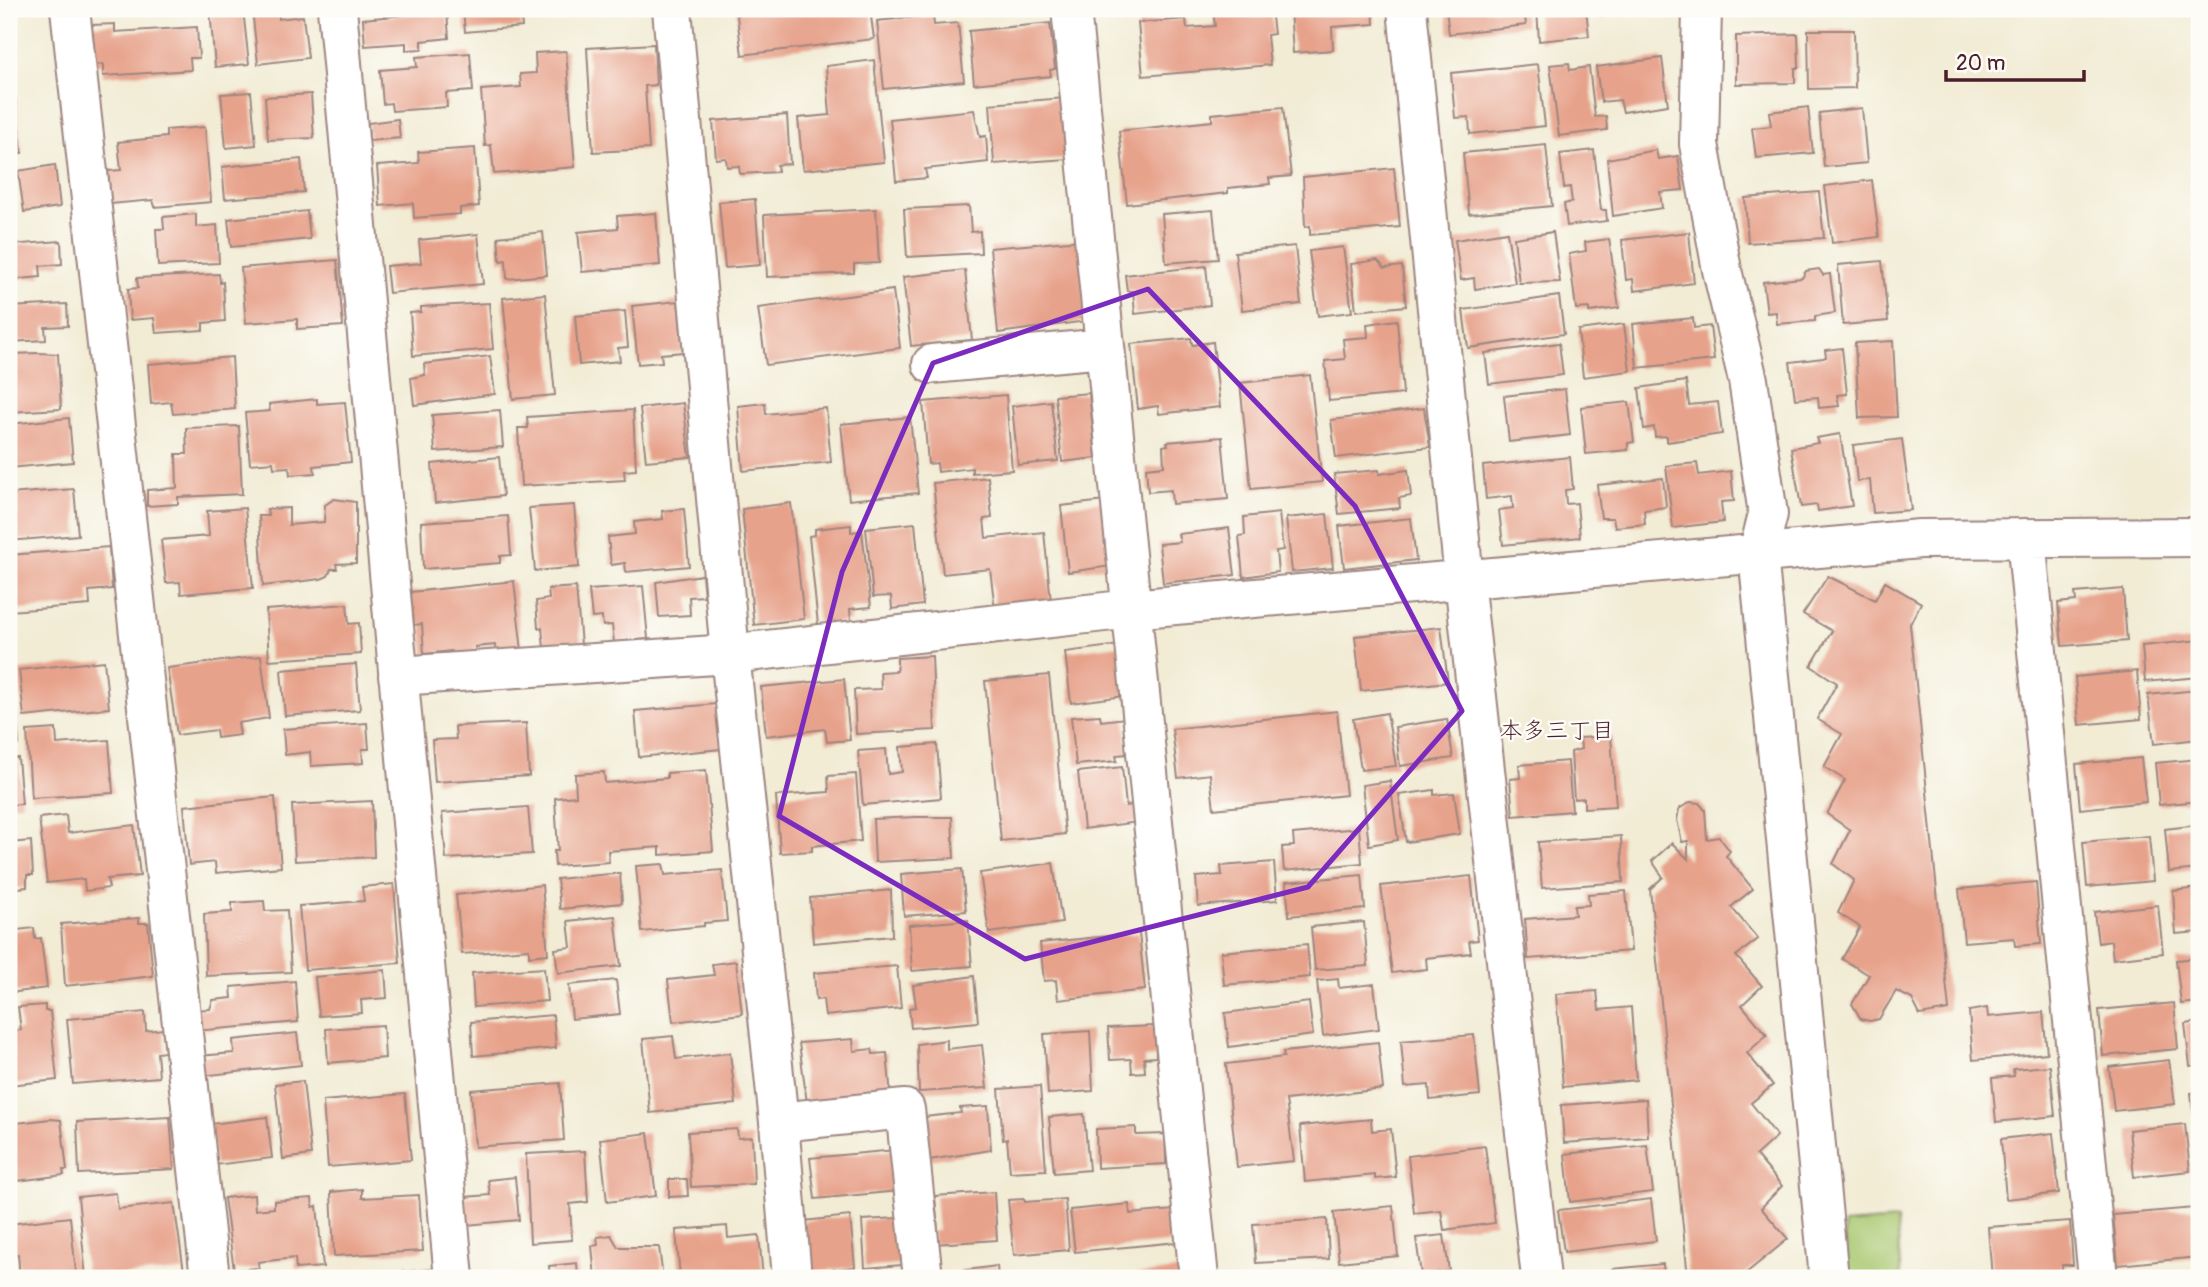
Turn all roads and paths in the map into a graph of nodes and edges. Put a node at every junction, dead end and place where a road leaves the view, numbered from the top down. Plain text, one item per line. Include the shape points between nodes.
1 (70, 9) edge
2 (337, 9) edge
3 (672, 9) edge
4 (1071, 9) edge
5 (1407, 9) edge
6 (1702, 9) edge
7 (1105, 348) junction
8 (932, 364) dead end
9 (2199, 537) edge
10 (2026, 538) junction
11 (1758, 554) junction
12 (1464, 579) junction
13 (1131, 609) junction
14 (730, 654) junction
15 (398, 676) junction
16 (779, 1122) junction
17 (210, 1278) edge
18 (454, 1278) edge
19 (792, 1278) edge
20 (922, 1278) edge
21 (1199, 1278) edge
22 (1541, 1278) edge
23 (1829, 1278) edge
24 (2098, 1278) edge

1 - 17 street
2 - 15 street
3 - 14 street
4 - 7 street
5 - 12 street
6 - 11 street via 1699,144 1748,380 1768,514
7 - 8 street
7 - 13 street
9 - 10 street
10 - 11 street via 1920,539
10 - 24 street
11 - 12 street
11 - 23 street
12 - 13 street
12 - 22 street
13 - 14 street
13 - 21 street
14 - 15 street
14 - 16 street
15 - 18 street
16 - 19 street
16 - 20 street via 905,1109

